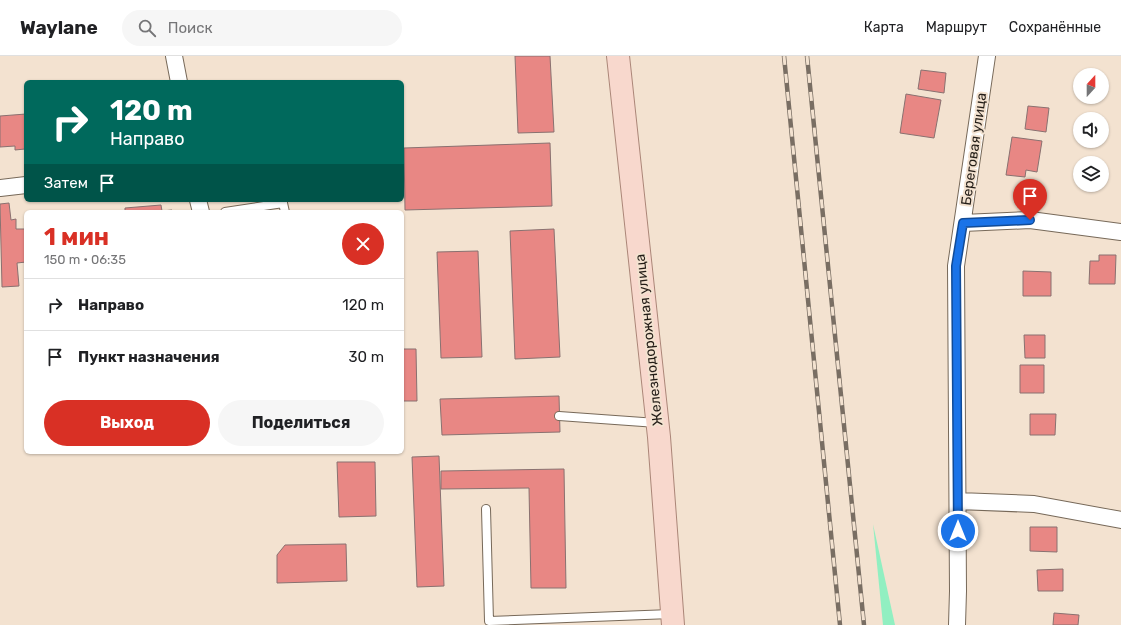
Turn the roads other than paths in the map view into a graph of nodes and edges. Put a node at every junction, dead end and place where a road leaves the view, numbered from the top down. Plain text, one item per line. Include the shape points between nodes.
1 (174, 56) edge
2 (618, 56) edge
3 (987, 56) edge
4 (179, 80) edge
5 (24, 185) edge
6 (0, 188) edge
7 (283, 202) edge
8 (237, 210) edge
9 (963, 223) junction
10 (1121, 232) edge
11 (559, 416) dead end
12 (658, 423) junction
13 (958, 501) junction
14 (486, 509) dead end
15 (1121, 520) edge
16 (672, 619) edge
17 (957, 625) edge

1 - 4 street
2 - 12 main road, Железнодорожная улица
3 - 9 street, Береговая улица
5 - 6 street
7 - 8 lane
9 - 10 street via 1030,220
9 - 13 street, Береговая улица via 956,266
11 - 12 lane
12 - 16 main road, Железнодорожная улица
13 - 15 street via 1034,504
13 - 17 street, Береговая улица
14 - 16 lane via 489,621

